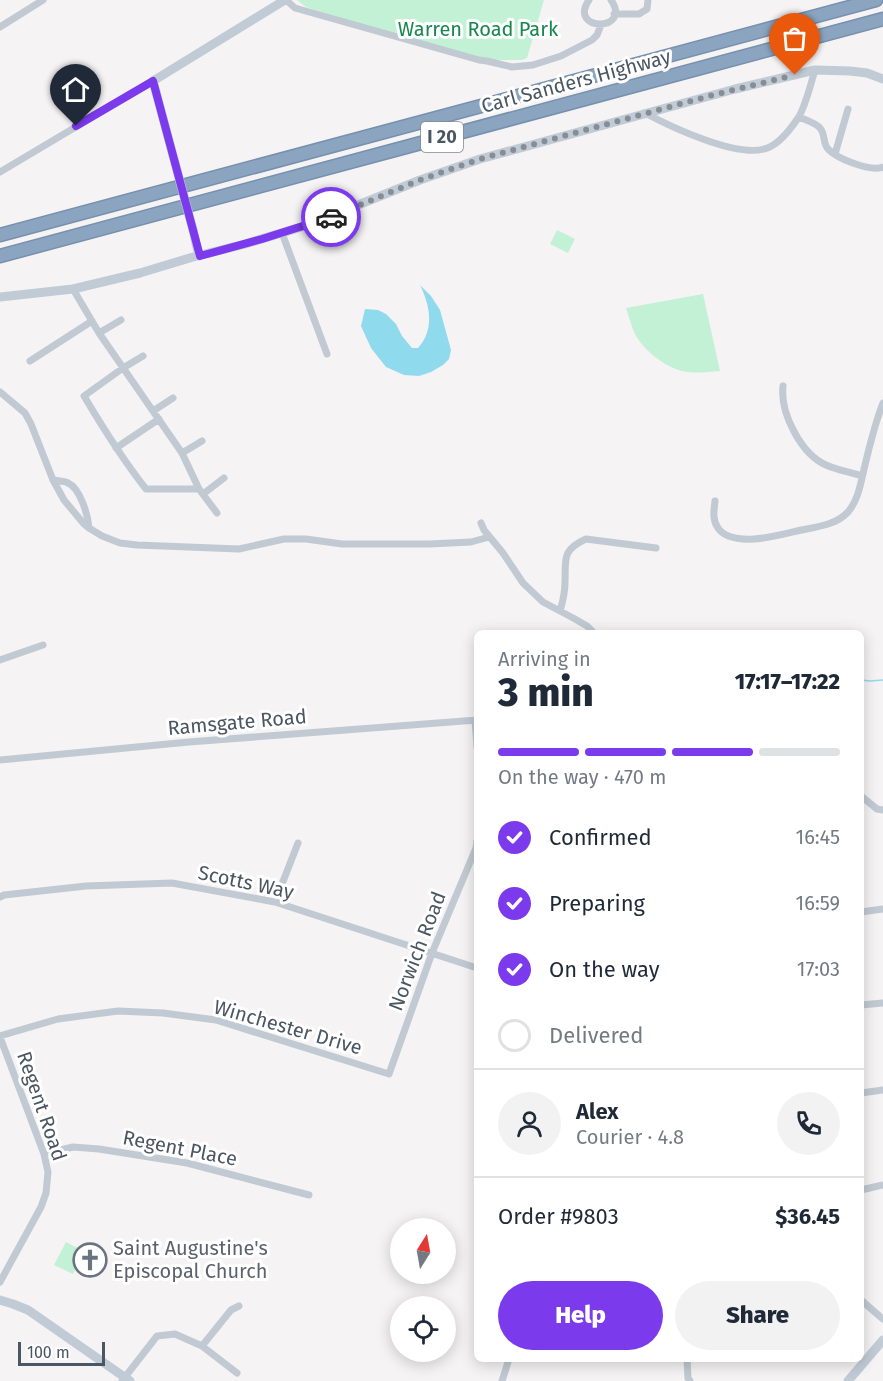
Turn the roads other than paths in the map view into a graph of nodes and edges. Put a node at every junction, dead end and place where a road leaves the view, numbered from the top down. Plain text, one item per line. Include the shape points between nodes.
1 (43, 0) edge
2 (286, 0) edge
3 (589, 0) edge
4 (611, 0) edge
5 (648, 0) edge
6 (876, 0) edge
7 (614, 14) junction
8 (883, 19) edge
9 (601, 25) junction
10 (0, 27) edge
11 (815, 70) junction
12 (883, 78) edge
13 (153, 81) junction
14 (848, 109) dead end
15 (645, 113) junction
16 (799, 117) junction
17 (835, 154) junction
18 (883, 167) edge
19 (0, 172) edge
20 (282, 233) junction
21 (0, 235) edge
22 (0, 256) edge
23 (200, 256) junction
24 (73, 289) junction
25 (0, 297) edge
26 (121, 320) dead end
27 (92, 321) junction
28 (99, 333) junction
29 (327, 354) dead end
30 (143, 356) dead end
31 (30, 362) dead end
32 (123, 368) junction
33 (783, 386) dead end
34 (0, 392) edge
35 (173, 398) dead end
36 (883, 403) edge
37 (153, 411) junction
38 (159, 419) junction
39 (202, 441) dead end
40 (116, 448) junction
41 (182, 453) junction
42 (862, 476) junction
43 (224, 478) dead end
44 (53, 480) junction
45 (201, 491) junction
46 (715, 501) dead end
47 (217, 513) dead end
48 (482, 523) dead end
49 (89, 528) junction
50 (489, 537) junction
51 (656, 548) dead end
52 (560, 611) junction
53 (591, 630) edge
54 (43, 645) dead end
55 (0, 660) edge
56 (474, 720) edge
57 (0, 760) edge
58 (864, 798) edge
59 (883, 810) edge
60 (298, 843) dead end
61 (474, 853) edge
62 (0, 897) edge
63 (275, 902) junction
64 (883, 909) edge
65 (864, 912) edge
66 (432, 953) junction
67 (474, 968) edge
68 (883, 1003) edge
69 (864, 1005) edge
70 (0, 1036) edge
71 (389, 1074) joint
72 (883, 1090) edge
73 (864, 1093) edge
74 (44, 1154) junction
75 (883, 1185) edge
76 (864, 1189) edge
77 (309, 1195) dead end
78 (0, 1282) edge
79 (0, 1300) edge
80 (864, 1303) edge
81 (238, 1306) dead end
82 (883, 1319) edge
83 (883, 1340) edge
84 (202, 1346) junction
85 (508, 1362) edge
86 (687, 1362) edge
87 (237, 1373) dead end
88 (126, 1380) edge
89 (502, 1381) edge
90 (690, 1381) edge
91 (848, 1381) edge

1 - 10 street
2 - 9 street via 295,8 512,67 561,56 595,38
2 - 13 street
3 - 9 street via 586,15 592,23
4 - 7 street
5 - 7 street via 647,9 639,14
6 - 21 highway, Carl Sanders Highway / I 20
7 - 9 street
8 - 22 highway, Carl Sanders Highway / I 20
11 - 12 street via 850,71
11 - 15 street
11 - 16 street
13 - 19 street
13 - 23 street, bridge
14 - 17 street
15 - 16 street via 710,141 746,150 764,149 776,143
15 - 20 street via 480,159
16 - 17 street via 819,126 825,134 824,143
17 - 18 street via 872,169
20 - 23 street
20 - 29 street
23 - 24 street
24 - 25 street
24 - 27 street
26 - 28 street
27 - 28 street
27 - 31 street
28 - 32 street
30 - 32 street
32 - 37 street
32 - 40 street via 84,396
33 - 42 street via 792,426 808,453 825,465
34 - 44 street via 25,413
35 - 37 street
36 - 42 street
37 - 38 street
38 - 40 street
38 - 41 street
39 - 41 street
40 - 45 street via 146,489
41 - 45 street
42 - 46 street via 855,500 842,517 830,524 763,539 724,533 714,520
43 - 45 street
44 - 49 street via 64,500
44 - 49 street via 67,482 77,490
45 - 47 street
48 - 50 street
49 - 50 street via 120,543 239,549 290,539 342,544 429,544
50 - 52 street via 523,583 543,602
51 - 52 street via 586,539 578,542 565,558
52 - 53 street
54 - 55 street
56 - 57 street, Ramsgate Road
58 - 59 street
60 - 63 street
61 - 66 street, Norwich Road
62 - 63 street, Scotts Way via 86,886 172,883
63 - 66 street, Scotts Way
64 - 65 street
66 - 67 street, Scotts Way
66 - 71 street, Norwich Road
68 - 69 street
70 - 71 street, Winchester Drive via 58,1018 118,1011 163,1013 216,1020
70 - 74 street, Regent Road
72 - 73 street
74 - 77 street, Regent Place via 73,1147 99,1149 187,1163
74 - 78 street, Regent Road via 48,1172 46,1193
75 - 76 street
79 - 88 street via 27,1310
80 - 82 street
81 - 84 street
83 - 91 street
84 - 87 street
84 - 88 street via 175,1334 157,1336
85 - 89 street
86 - 90 street

